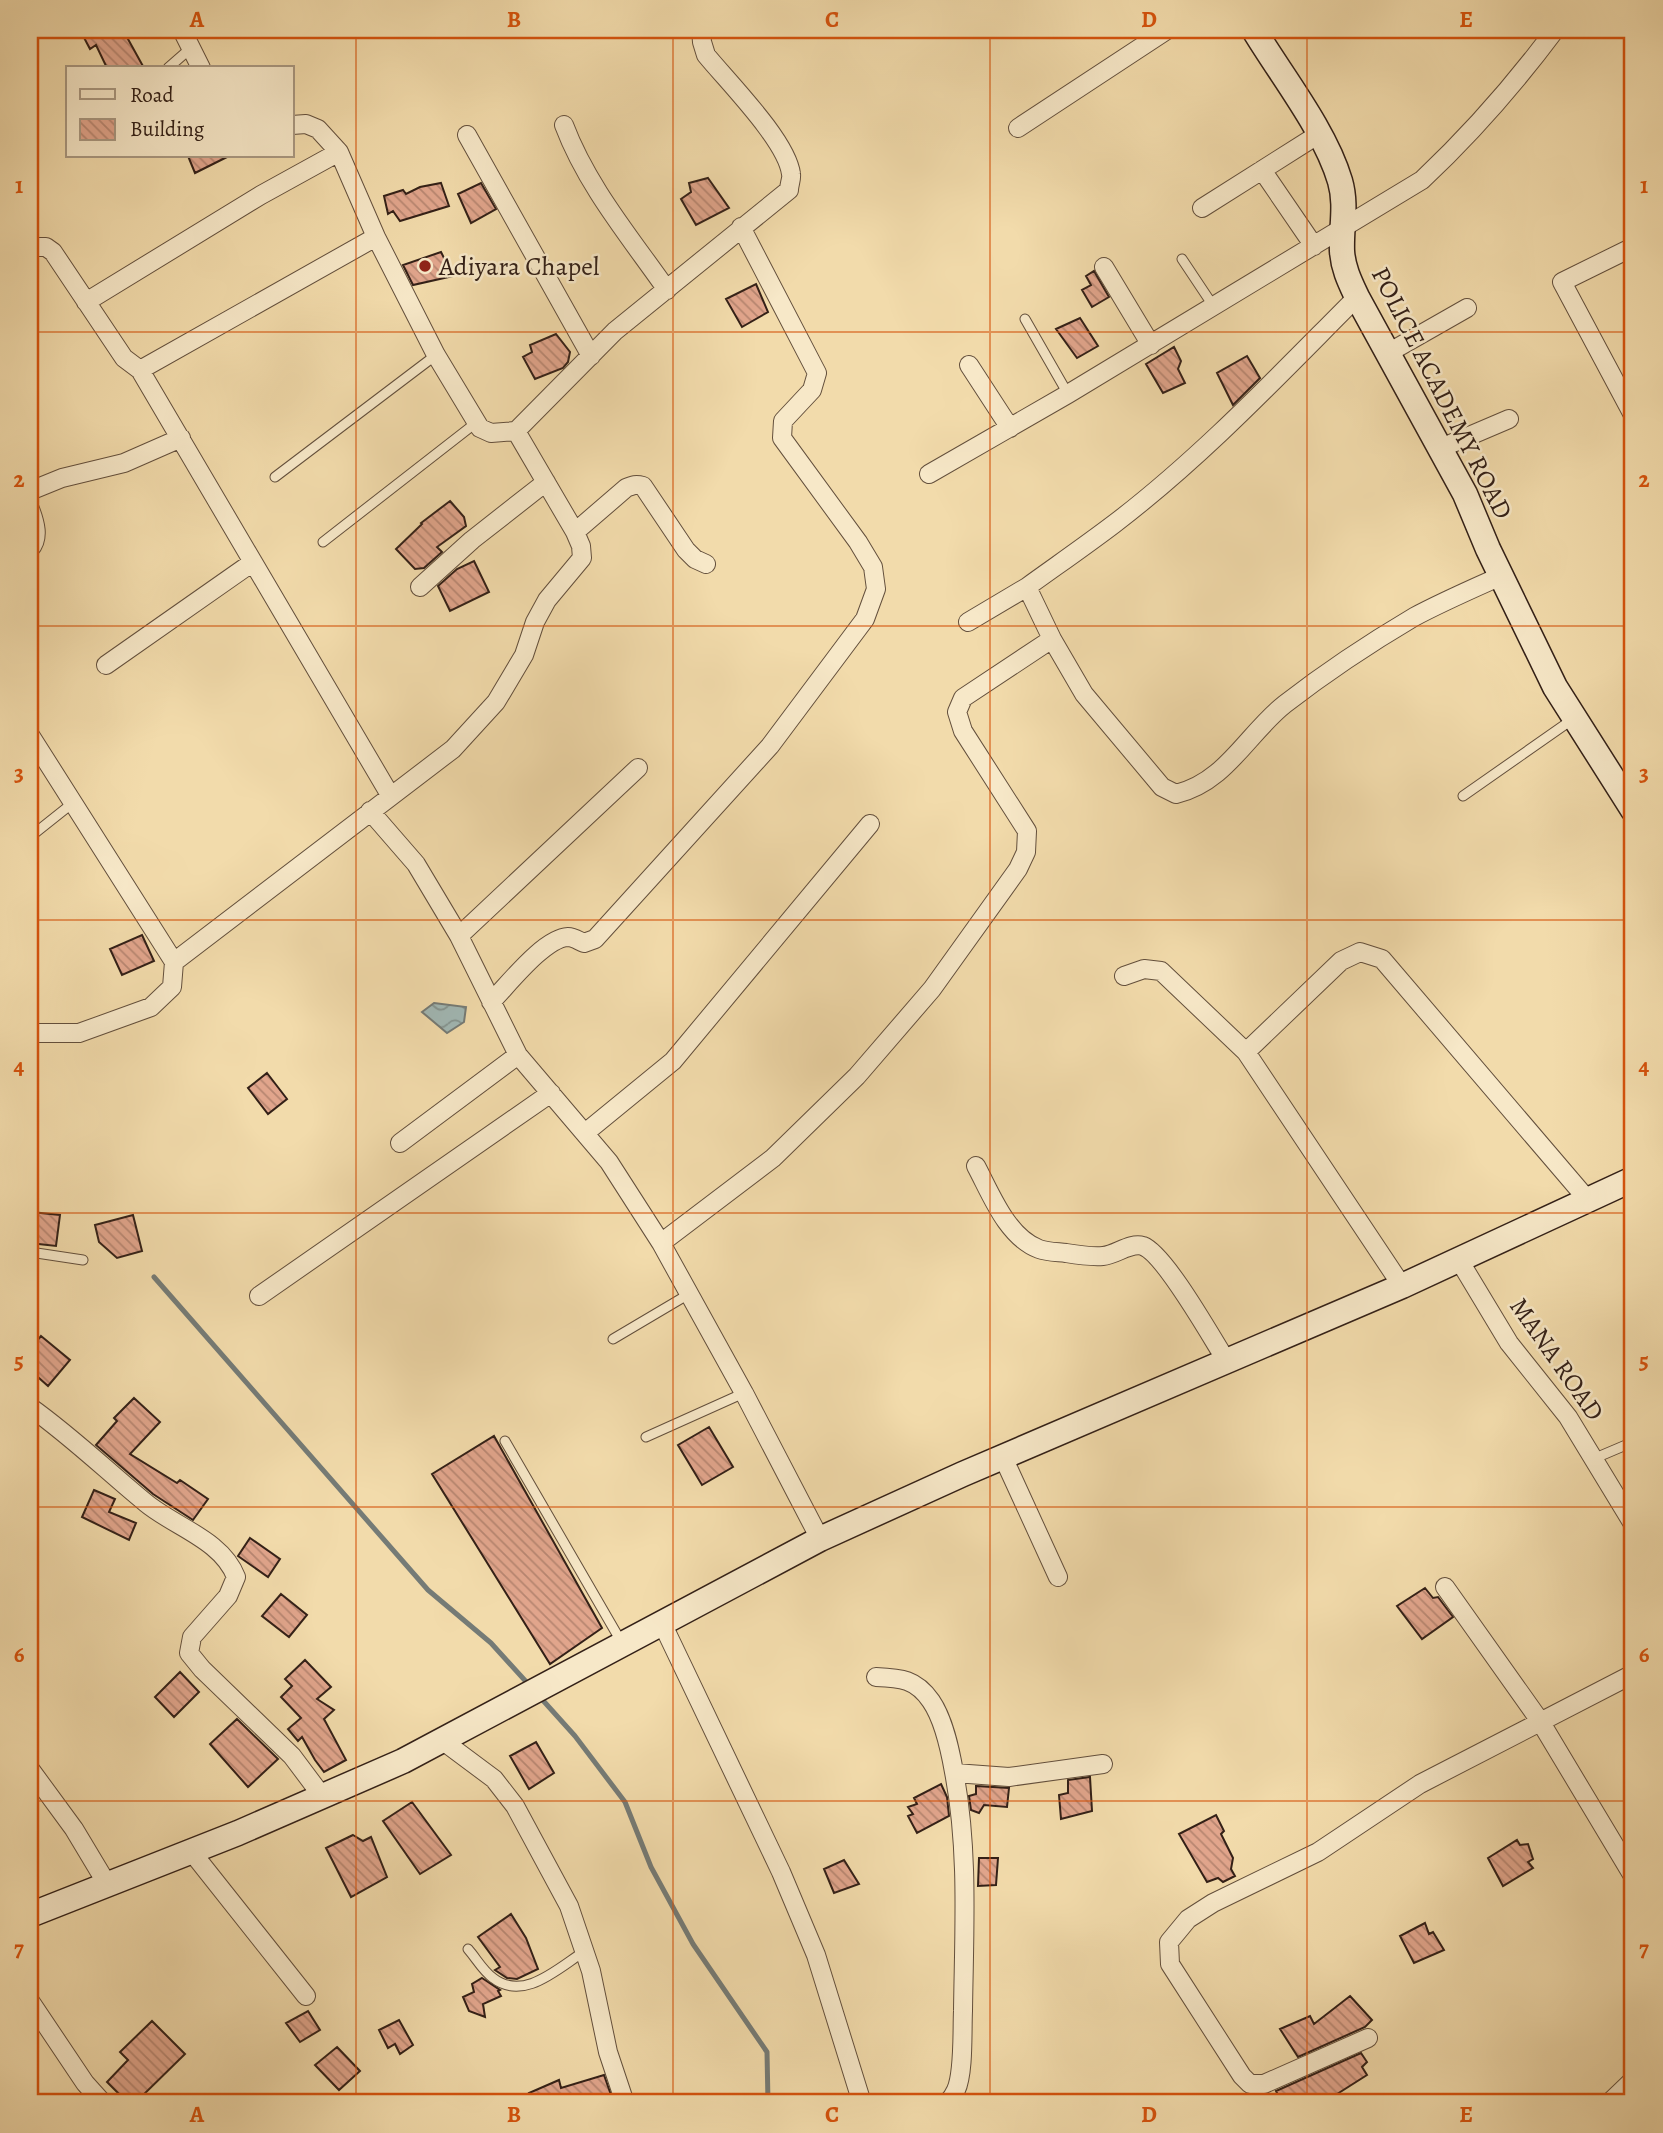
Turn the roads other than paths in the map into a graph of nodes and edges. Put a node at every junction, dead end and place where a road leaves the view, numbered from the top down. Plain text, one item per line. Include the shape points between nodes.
1 (182, 30) edge
2 (701, 30) edge
3 (1167, 30) edge
4 (1254, 30) edge
5 (1555, 30) edge
6 (192, 47) junction
7 (170, 66) edge
8 (200, 66) edge
9 (294, 125) edge
10 (564, 125) dead end
11 (1018, 128) dead end
12 (1319, 134) junction
13 (467, 135) dead end
14 (339, 152) junction
15 (1262, 170) junction
16 (1202, 208) dead end
17 (741, 228) junction
18 (1343, 228) junction
19 (376, 237) junction
20 (1314, 246) junction
21 (30, 247) edge
22 (1633, 247) edge
23 (1182, 259) dead end
24 (1104, 267) dead end
25 (667, 290) junction
26 (1357, 297) junction
27 (86, 302) junction
28 (1213, 307) junction
29 (1467, 309) dead end
30 (1025, 319) dead end
31 (1151, 345) junction
32 (1388, 353) junction
33 (436, 355) junction
34 (591, 356) junction
35 (969, 365) dead end
36 (140, 370) junction
37 (1068, 394) junction
38 (1633, 415) edge
39 (1509, 419) dead end
40 (477, 422) junction
41 (1010, 428) junction
42 (516, 431) junction
43 (181, 438) junction
44 (1441, 448) junction
45 (929, 474) dead end
46 (275, 477) dead end
47 (546, 482) junction
48 (30, 491) edge
49 (30, 509) edge
50 (575, 532) junction
51 (323, 542) dead end
52 (30, 550) edge
53 (253, 562) junction
54 (706, 564) dead end
55 (1501, 576) junction
56 (420, 587) dead end
57 (1027, 587) junction
58 (968, 622) dead end
59 (1052, 639) junction
60 (106, 665) dead end
61 (1575, 718) junction
62 (30, 735) edge
63 (638, 768) dead end
64 (390, 795) junction
65 (1463, 796) dead end
66 (74, 802) junction
67 (1633, 810) edge
68 (370, 811) junction
69 (870, 824) dead end
70 (30, 837) edge
71 (459, 936) junction
72 (174, 962) junction
73 (1124, 976) dead end
74 (491, 1002) junction
75 (30, 1033) edge
76 (1246, 1052) junction
77 (519, 1055) junction
78 (551, 1093) junction
79 (584, 1133) junction
80 (400, 1143) dead end
81 (976, 1166) dead end
82 (1633, 1179) edge
83 (1587, 1199) junction
84 (661, 1243) junction
85 (30, 1252) edge
86 (83, 1260) dead end
87 (1459, 1260) junction
88 (1402, 1286) junction
89 (689, 1294) junction
90 (258, 1296) dead end
91 (613, 1339) dead end
92 (1227, 1362) junction
93 (744, 1393) junction
94 (30, 1407) edge
95 (646, 1437) dead end
96 (505, 1441) dead end
97 (1633, 1442) edge
98 (1003, 1457) junction
99 (1593, 1459) junction
100 (1633, 1524) edge
101 (820, 1539) junction
102 (1058, 1577) dead end
103 (1444, 1587) dead end
104 (662, 1623) junction
105 (623, 1644) junction
106 (1633, 1674) edge
107 (876, 1676) dead end
108 (1540, 1721) junction
109 (443, 1741) junction
110 (1103, 1764) dead end
111 (30, 1769) edge
112 (955, 1773) junction
113 (322, 1796) junction
114 (191, 1852) junction
115 (1633, 1876) edge
116 (107, 1884) junction
117 (30, 1915) edge
118 (468, 1949) dead end
119 (585, 1951) junction
120 (306, 1996) dead end
121 (30, 2001) edge
122 (1368, 2038) dead end
123 (1633, 2080) edge
124 (103, 2103) edge
125 (625, 2103) edge
126 (862, 2103) edge
127 (947, 2103) edge
128 (1609, 2103) edge

1 - 6 street
2 - 17 street via 706,55 773,135 791,174 789,190
3 - 11 street
4 - 12 main road, POLICE ACADEMY ROAD
5 - 18 street via 1514,85 1422,180
6 - 7 lane
6 - 8 street
9 - 14 street via 318,129
10 - 25 street via 588,175
12 - 15 street
12 - 18 main road, POLICE ACADEMY ROAD via 1339,179 1345,204
13 - 34 street
14 - 19 street
14 - 27 street
15 - 16 street
15 - 20 street
17 - 25 street
17 - 74 street via 817,373 812,390 783,421 782,438 858,542 873,568 876,589 866,619 770,746 595,939 584,943 571,937 558,939
18 - 20 street
18 - 26 main road, POLICE ACADEMY ROAD via 1346,274
19 - 33 street
19 - 36 street
20 - 28 street
21 - 27 street via 46,247 52,252
22 - 38 street via 1562,282
23 - 28 lane
24 - 31 street
25 - 34 street
26 - 32 main road, POLICE ACADEMY ROAD
26 - 57 street via 1195,454 1115,523
27 - 36 street via 124,358
28 - 31 street
29 - 32 street
30 - 37 lane
31 - 37 street
32 - 44 main road, POLICE ACADEMY ROAD
33 - 40 street
33 - 46 lane
34 - 42 street
35 - 41 street
36 - 43 street
37 - 41 street
39 - 44 street
40 - 42 street via 491,433
40 - 51 lane
41 - 45 street
42 - 47 street
43 - 48 street via 124,463
43 - 53 street
44 - 55 main road, POLICE ACADEMY ROAD
47 - 50 street
47 - 56 street
49 - 52 street via 36,533
50 - 54 street via 626,488 639,485 686,550
50 - 64 street via 582,558 547,600 524,655 496,702 453,749
53 - 60 street
53 - 64 street
55 - 59 street via 1415,617 1343,663 1283,706 1221,771 1194,789 1176,794 1162,787 1084,694
55 - 61 main road, POLICE ACADEMY ROAD
57 - 58 street
57 - 59 street
59 - 84 street via 963,698 957,712 964,731 1027,831 1026,852 1018,869 932,989 857,1076 773,1158
61 - 65 lane
61 - 67 main road, POLICE ACADEMY ROAD
62 - 66 street
63 - 71 street
64 - 68 street
66 - 70 lane
66 - 72 street
68 - 71 street via 416,864
68 - 72 street
69 - 79 street via 673,1061
71 - 74 street
72 - 75 street via 172,987 151,1007 79,1033
73 - 76 street via 1144,969 1161,971
74 - 77 street
76 - 83 street via 1341,961 1360,952 1382,959
76 - 88 street
77 - 78 street
77 - 80 street
78 - 79 street
78 - 90 street
79 - 84 street via 609,1162
81 - 92 street via 1004,1217 1021,1238 1040,1249 1107,1256 1134,1245 1155,1255
82 - 83 main road
83 - 87 main road
84 - 89 street
85 - 86 lane
87 - 88 main road
87 - 99 street, MANA ROAD via 1509,1343 1568,1418
88 - 92 main road
89 - 91 lane
89 - 93 street
92 - 98 main road
93 - 95 lane
93 - 101 street
94 - 113 street via 62,1429 148,1505 231,1564 236,1577 228,1596 192,1637 189,1653 292,1756
96 - 105 lane
97 - 99 lane
98 - 101 main road
98 - 102 street
99 - 100 street, MANA ROAD
101 - 104 main road
103 - 108 street
104 - 105 main road
104 - 126 street via 816,1955
105 - 109 main road
106 - 108 street
107 - 112 street via 902,1678 919,1686 932,1702
108 - 115 street
108 - 122 street via 1420,1784 1318,1852 1213,1903 1188,1919 1170,1942 1170,1964 1250,2084 1264,2084
109 - 113 main road
109 - 119 street via 494,1779 515,1806 569,1906
110 - 112 street via 1009,1777
111 - 116 street
112 - 127 street via 963,1849 963,2009 957,2089
113 - 114 main road
114 - 116 main road
114 - 120 street
116 - 117 main road
118 - 119 lane via 491,1977 521,1988
119 - 125 street
121 - 124 street
123 - 128 street

